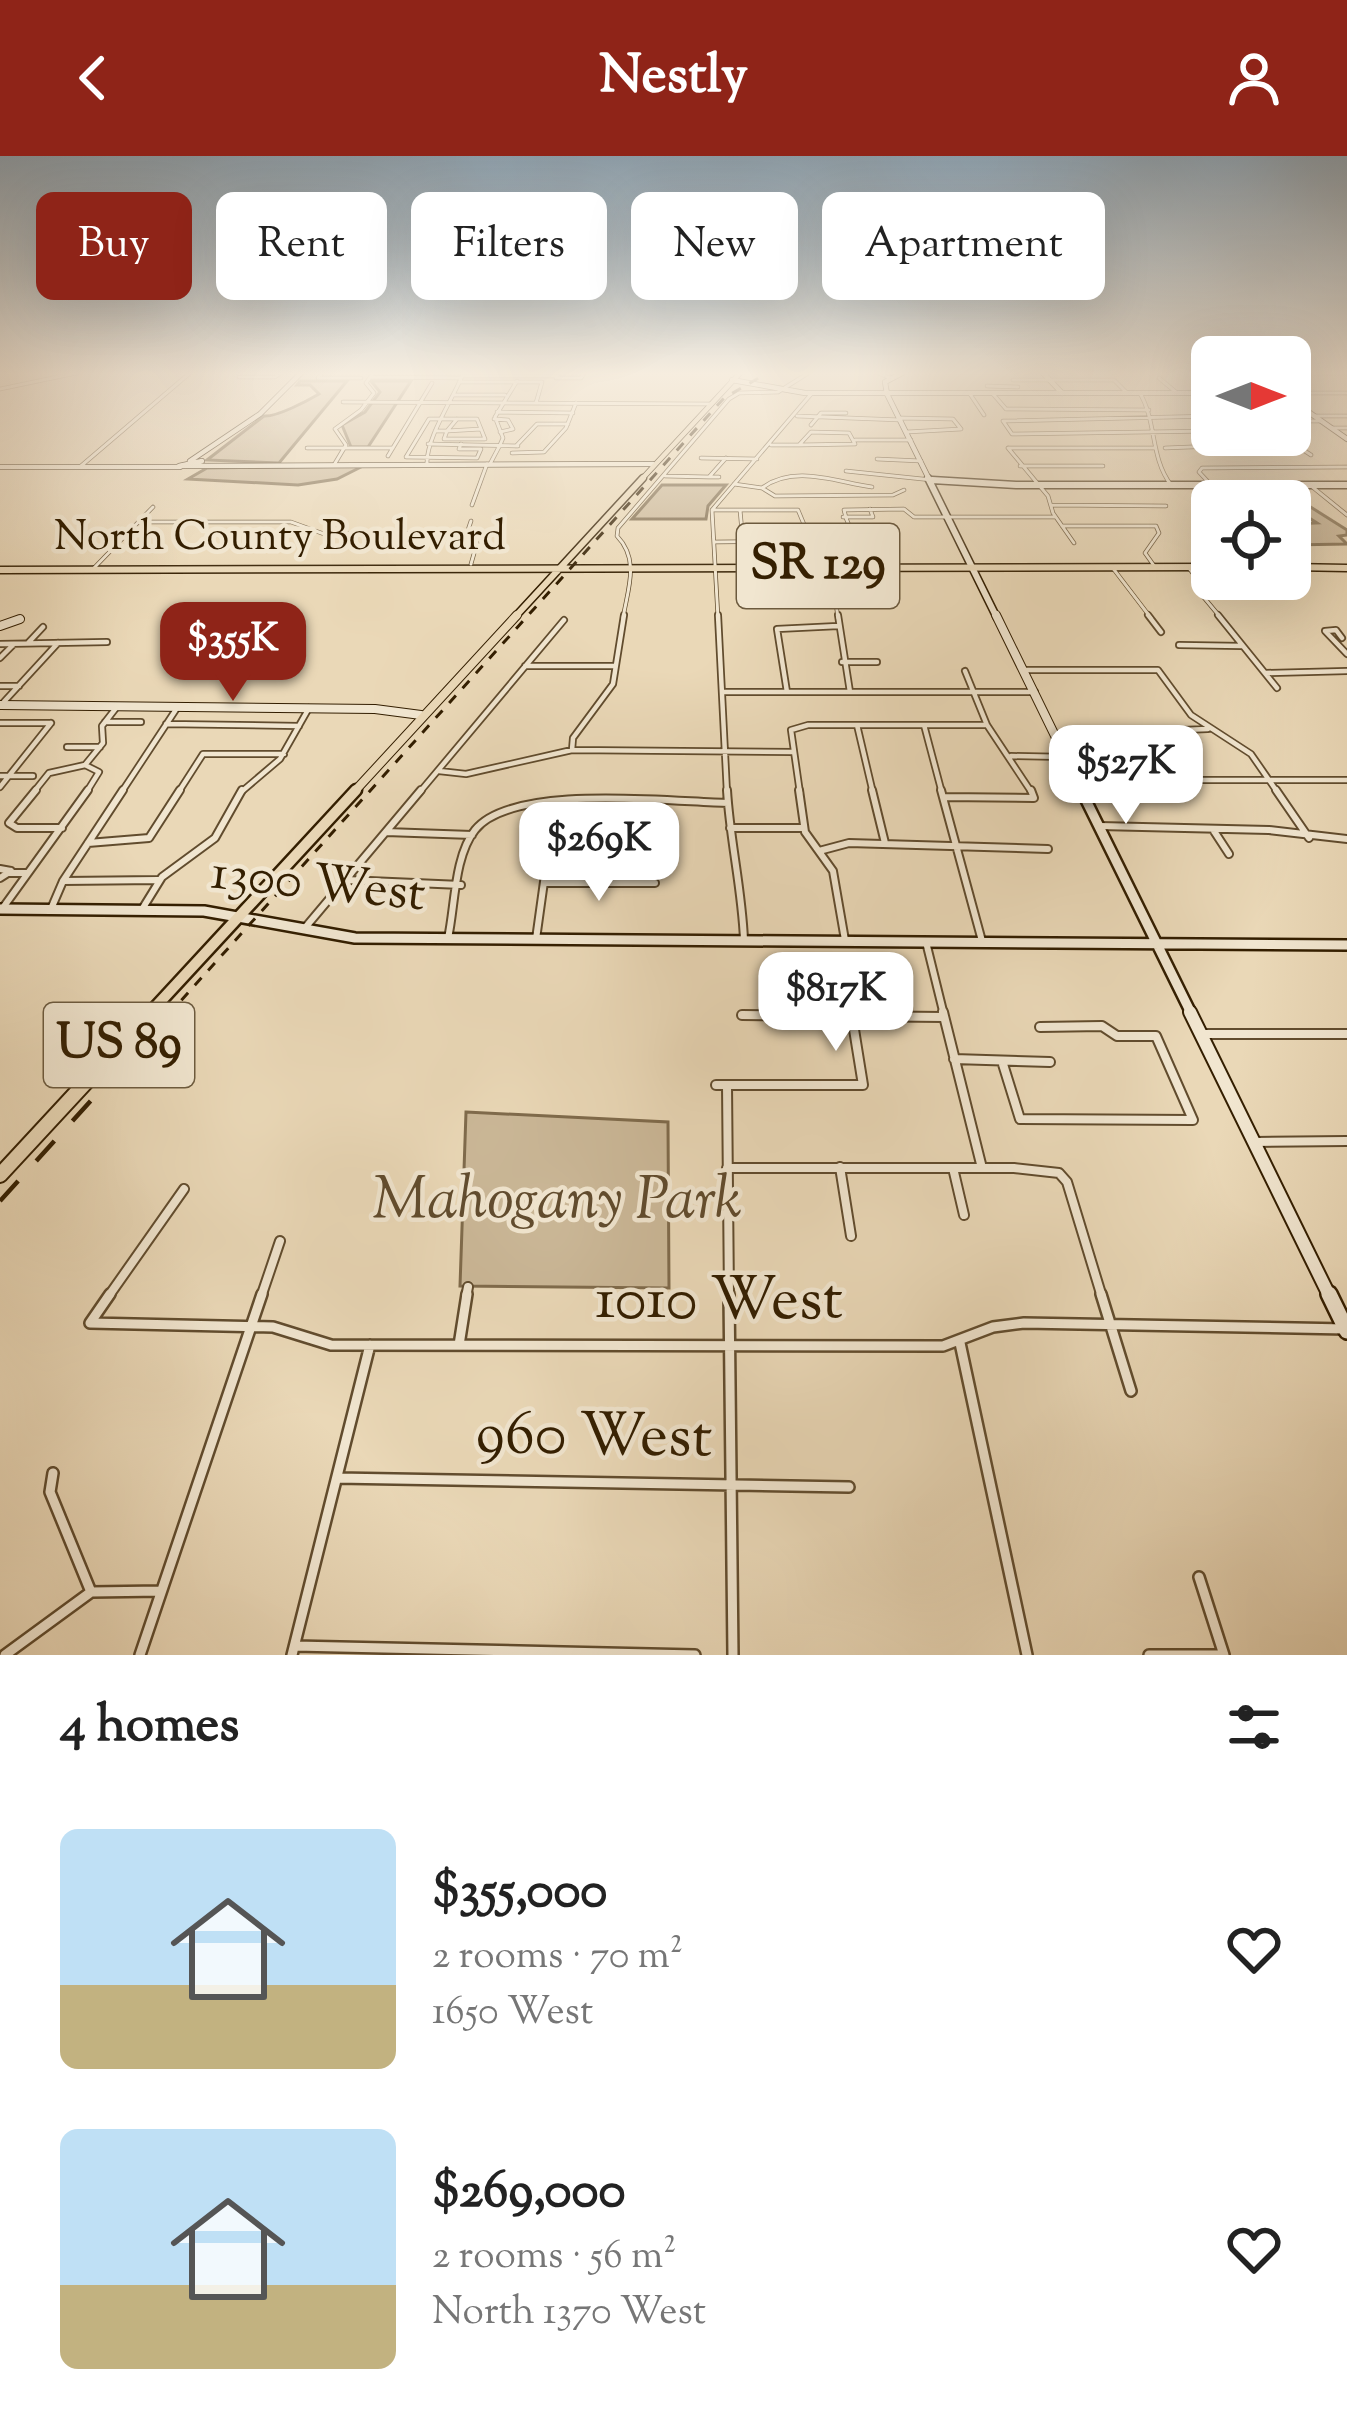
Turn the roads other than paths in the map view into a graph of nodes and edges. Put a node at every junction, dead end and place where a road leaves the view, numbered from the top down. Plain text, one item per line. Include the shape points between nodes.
1 (111, 442) edge
2 (217, 442) edge
3 (342, 442) edge
4 (397, 442) edge
5 (415, 442) edge
6 (500, 442) edge
7 (522, 442) edge
8 (552, 442) edge
9 (674, 442) edge
10 (693, 442) edge
11 (774, 442) edge
12 (802, 442) edge
13 (853, 442) edge
14 (912, 442) edge
15 (1153, 442) edge
16 (214, 444) junction
17 (428, 444) joint
18 (500, 445) junction
19 (771, 445) junction
20 (799, 445) junction
21 (518, 446) junction
22 (460, 447) junction
23 (1191, 447) edge
24 (307, 448) dead end
25 (345, 448) junction
26 (393, 448) junction
27 (1154, 448) junction
28 (1166, 448) dead end
29 (388, 456) dead end
30 (700, 458) dead end
31 (727, 458) junction
32 (757, 459) junction
33 (878, 459) dead end
34 (922, 460) junction
35 (427, 461) junction
36 (185, 463) junction
37 (201, 464) junction
38 (489, 464) junction
39 (653, 464) junction
40 (334, 465) junction
41 (81, 466) junction
42 (1020, 466) junction
43 (1103, 466) dead end
44 (1347, 466) edge
45 (0, 467) edge
46 (846, 471) dead end
47 (663, 476) junction
48 (710, 477) junction
49 (719, 477) dead end
50 (876, 478) junction
51 (1206, 480) edge
52 (932, 481) junction
53 (1191, 484) edge
54 (734, 485) junction
55 (1039, 485) junction
56 (1171, 485) junction
57 (1311, 485) edge
58 (1347, 485) edge
59 (872, 486) junction
60 (1311, 486) edge
61 (762, 488) junction
62 (904, 490) dead end
63 (873, 495) junction
64 (472, 505) dead end
65 (1052, 505) junction
66 (1166, 506) dead end
67 (154, 507) dead end
68 (871, 509) junction
69 (712, 510) junction
70 (740, 510) junction
71 (843, 514) junction
72 (1347, 515) edge
73 (950, 517) junction
74 (1055, 517) junction
75 (471, 521) dead end
76 (139, 522) junction
77 (1062, 526) junction
78 (467, 533) junction
79 (714, 542) junction
80 (743, 542) junction
81 (1074, 543) dead end
82 (471, 564) junction
83 (560, 566) junction
84 (632, 566) junction
85 (716, 566) junction
86 (830, 566) junction
87 (870, 566) junction
88 (974, 566) junction
89 (93, 567) junction
90 (1112, 567) junction
91 (1155, 567) junction
92 (1188, 567) joint
93 (1311, 567) edge
94 (0, 568) edge
95 (1347, 568) edge
96 (20, 619) dead end
97 (564, 620) dead end
98 (0, 626) edge
99 (838, 626) junction
100 (44, 627) dead end
101 (1161, 632) dead end
102 (1342, 638) dead end
103 (107, 642) dead end
104 (21, 643) junction
105 (58, 643) junction
106 (0, 644) edge
107 (1179, 645) dead end
108 (1242, 646) junction
109 (1347, 654) edge
110 (0, 658) edge
111 (842, 662) junction
112 (877, 662) dead end
113 (525, 666) junction
114 (616, 666) junction
115 (1024, 670) junction
116 (965, 671) dead end
117 (1347, 671) edge
118 (1266, 674) junction
119 (0, 686) edge
120 (19, 686) junction
121 (1277, 688) dead end
122 (723, 692) junction
123 (787, 692) junction
124 (850, 692) junction
125 (973, 692) junction
126 (1035, 692) junction
127 (118, 705) junction
128 (178, 705) junction
129 (309, 707) junction
130 (1, 709) edge
131 (422, 715) junction
132 (105, 722) junction
133 (141, 722) dead end
134 (0, 723) edge
135 (166, 724) junction
136 (856, 725) junction
137 (924, 725) junction
138 (986, 725) junction
139 (299, 726) junction
140 (1212, 729) junction
141 (1056, 735) junction
142 (67, 747) dead end
143 (100, 747) junction
144 (572, 750) junction
145 (726, 751) junction
146 (793, 752) junction
147 (284, 754) junction
148 (1011, 757) junction
149 (1066, 757) junction
150 (85, 765) junction
151 (438, 771) junction
152 (3, 776) edge
153 (33, 776) dead end
154 (1078, 780) junction
155 (1347, 780) edge
156 (1272, 781) junction
157 (0, 787) edge
158 (944, 797) junction
159 (555, 803) junction
160 (728, 803) junction
161 (1100, 826) junction
162 (62, 828) junction
163 (729, 828) junction
164 (804, 828) junction
165 (1214, 831) junction
166 (386, 832) junction
167 (472, 836) junction
168 (1309, 838) junction
169 (1347, 839) edge
170 (88, 843) junction
171 (885, 843) junction
172 (960, 845) junction
173 (1048, 849) dead end
174 (819, 851) junction
175 (1228, 854) dead end
176 (0, 869) edge
177 (10, 873) junction
178 (26, 873) junction
179 (0, 878) edge
180 (158, 880) junction
181 (346, 880) junction
182 (63, 881) junction
183 (544, 883) junction
184 (655, 883) dead end
185 (461, 884) junction
186 (1, 910) edge
187 (51, 910) junction
188 (141, 910) junction
189 (238, 915) junction
190 (304, 929) junction
191 (448, 938) junction
192 (536, 939) junction
193 (744, 940) junction
194 (845, 940) junction
195 (926, 942) junction
196 (983, 943) junction
197 (1159, 944) junction
198 (1347, 945) edge
199 (742, 1015) dead end
200 (853, 1017) junction
201 (944, 1017) junction
202 (1040, 1027) dead end
203 (1203, 1034) junction
204 (1347, 1034) edge
205 (954, 1059) junction
206 (1002, 1060) junction
207 (1050, 1062) dead end
208 (1347, 1141) edge
209 (1255, 1142) junction
210 (840, 1166) junction
211 (727, 1168) junction
212 (953, 1168) junction
213 (982, 1168) junction
214 (0, 1175) edge
215 (184, 1189) dead end
216 (964, 1215) dead end
217 (851, 1236) dead end
218 (280, 1241) dead end
219 (468, 1287) dead end
220 (1110, 1324) junction
221 (251, 1327) junction
222 (1347, 1330) edge
223 (960, 1342) junction
224 (730, 1344) junction
225 (370, 1345) junction
226 (459, 1345) junction
227 (1131, 1391) dead end
228 (53, 1472) dead end
229 (337, 1478) junction
230 (849, 1487) dead end
231 (731, 1488) junction
232 (1199, 1577) dead end
233 (162, 1591) junction
234 (92, 1592) junction
235 (294, 1651) edge
236 (5, 1655) edge
237 (140, 1655) edge
238 (695, 1655) edge
239 (733, 1655) edge
240 (1027, 1655) edge
241 (1149, 1655) edge
242 (1224, 1655) edge

1 - 41 street
2 - 16 street
3 - 25 street
4 - 26 street
5 - 35 street via 406,457
6 - 18 street
7 - 21 street
8 - 21 street via 541,454 512,453
9 - 39 main road, US 89
10 - 47 street
11 - 19 street
12 - 20 street
13 - 20 street
14 - 34 street
15 - 27 street
16 - 36 street
16 - 37 street
17 - 22 street
17 - 35 street
18 - 21 street
18 - 22 street
18 - 38 street
19 - 20 street
19 - 32 street
22 - 35 street via 481,449 477,458
23 - 28 street
24 - 25 street
25 - 26 street
25 - 40 street
26 - 29 street
27 - 42 street via 1008,448
27 - 56 street via 1156,470
30 - 31 street
31 - 32 street
31 - 48 street
32 - 54 street
33 - 34 street
34 - 52 street
35 - 38 street
35 - 40 street
36 - 37 street
36 - 41 street
37 - 40 street
38 - 39 street
38 - 64 street
39 - 83 main road, US 89
41 - 45 street
42 - 43 street
42 - 55 street
44 - 51 street via 1208,466 1199,472
46 - 50 street
47 - 48 street
47 - 84 street via 617,530
48 - 49 street
50 - 52 street
50 - 59 street
52 - 55 street
52 - 73 street
53 - 56 street
54 - 61 street
54 - 69 street
55 - 56 street
55 - 65 street
57 - 58 street
59 - 61 street via 777,478
59 - 63 street
60 - 72 street
61 - 63 street via 772,496
62 - 63 street
65 - 66 street
65 - 74 street
67 - 76 street
68 - 71 street
68 - 71 street via 872,517
68 - 73 street
69 - 70 street
69 - 79 street
70 - 80 street
70 - 80 street via 798,510 810,542
71 - 87 street
73 - 74 street
73 - 88 street
74 - 77 street
75 - 78 street
76 - 78 street
76 - 89 street
77 - 81 street
77 - 91 street via 1156,526 1145,553
78 - 82 street via 478,543
79 - 80 street
79 - 85 street
82 - 83 main road, North County Boulevard / SR 129
82 - 89 main road, North County Boulevard / SR 129
83 - 84 main road, North County Boulevard / SR 129
83 - 89 main road, North County Boulevard / SR 129
83 - 131 main road, US 89
84 - 85 main road, North County Boulevard / SR 129
84 - 114 street
85 - 86 main road, North County Boulevard / SR 129
85 - 122 street
86 - 87 main road, North County Boulevard / SR 129
86 - 99 street
87 - 88 main road, North County Boulevard / SR 129
88 - 90 main road, North County Boulevard / SR 129
88 - 115 street
89 - 94 main road, North County Boulevard / SR 129
90 - 91 main road, North County Boulevard / SR 129
90 - 101 street
91 - 92 main road, North County Boulevard / SR 129
92 - 108 street
93 - 95 main road
96 - 98 street
97 - 113 street
99 - 111 street
99 - 123 street via 777,629
100 - 104 street
102 - 109 street via 1325,631
103 - 105 street
104 - 105 street
104 - 106 street
104 - 110 street
105 - 120 street
107 - 108 street
108 - 118 street
111 - 112 street
111 - 124 street
113 - 114 street
113 - 151 street
114 - 144 street
115 - 126 street
115 - 140 street via 1158,670 1191,715
116 - 125 street
117 - 118 street
118 - 121 street
119 - 120 street
120 - 130 street
122 - 123 street
122 - 145 street
123 - 124 street
124 - 125 street
125 - 126 street
125 - 138 street
126 - 141 street
127 - 128 street
127 - 130 street
127 - 132 street
128 - 129 street
128 - 135 street
129 - 131 street
129 - 139 street
131 - 189 main road, US 89
132 - 133 street
132 - 143 street
134 - 152 street via 51,723
135 - 139 street
135 - 170 street
136 - 137 street
136 - 146 street via 797,727 789,734
136 - 171 street
137 - 138 street
137 - 158 street
138 - 148 street
139 - 147 street
140 - 141 street
140 - 156 street via 1251,754
141 - 149 street
142 - 143 street
143 - 150 street
144 - 145 street
144 - 151 street via 466,774
145 - 146 street
145 - 160 street
146 - 164 street
147 - 170 street via 203,754 147,840
147 - 180 street via 243,787 214,838
148 - 149 street
148 - 158 street via 1034,798
149 - 154 street
150 - 162 street via 98,776
150 - 162 street via 52,771 11,819 12,827
151 - 166 street
152 - 153 street
152 - 157 street
154 - 156 street
154 - 161 street
155 - 156 street
156 - 168 street
158 - 172 street
159 - 160 street
159 - 167 street via 502,811
159 - 183 street
160 - 163 street
161 - 165 street
161 - 197 street
162 - 178 street
163 - 164 street
163 - 193 street
164 - 174 street
165 - 168 street
165 - 175 street
166 - 167 street
166 - 181 street
167 - 185 street
168 - 169 street
170 - 182 street
171 - 172 street
171 - 174 street
172 - 173 street
172 - 196 street
174 - 194 street via 833,871
176 - 177 street
177 - 178 street
177 - 179 street
178 - 186 street
180 - 182 street
180 - 188 street
181 - 185 street
181 - 190 street
182 - 187 street
183 - 184 street
183 - 192 street
185 - 191 street
186 - 187 street, 1300 West
187 - 188 street, 1300 West
188 - 189 street, 1300 West
189 - 190 street, 1300 West
189 - 214 main road, US 89
190 - 191 street, 1300 West via 343,938
191 - 192 street, 1300 West
192 - 193 street, 1300 West
193 - 194 street, 1300 West
194 - 195 street, 1300 West
195 - 196 street, 1300 West
195 - 201 street
196 - 197 street, 1300 West
197 - 198 street, 1300 West
197 - 203 street
199 - 200 street
200 - 201 street
200 - 211 street via 863,1085 722,1085
201 - 205 street
202 - 206 street via 1156,1036 1193,1120 1020,1119
203 - 204 street
203 - 209 street
205 - 206 street
205 - 213 street
206 - 207 street
208 - 209 street
209 - 222 street
210 - 211 street
210 - 212 street
210 - 217 street
211 - 224 street
212 - 213 street
212 - 216 street
213 - 220 street via 1049,1169 1067,1182
215 - 221 street, 1010 West via 90,1323
218 - 221 street
219 - 226 street
220 - 222 street, 1010 West
220 - 223 street, 1010 West via 1024,1323
220 - 227 street
221 - 225 street, 1010 West via 320,1344
221 - 233 street
223 - 224 street, 1010 West
223 - 240 street
224 - 226 street, 1010 West
224 - 231 street
225 - 226 street, 1010 West
225 - 229 street
228 - 234 street via 50,1492
229 - 231 street, 960 West
229 - 235 street
230 - 231 street, 960 West
231 - 239 street
232 - 242 street
233 - 234 street
233 - 237 street
234 - 236 street
235 - 238 street
241 - 242 street

